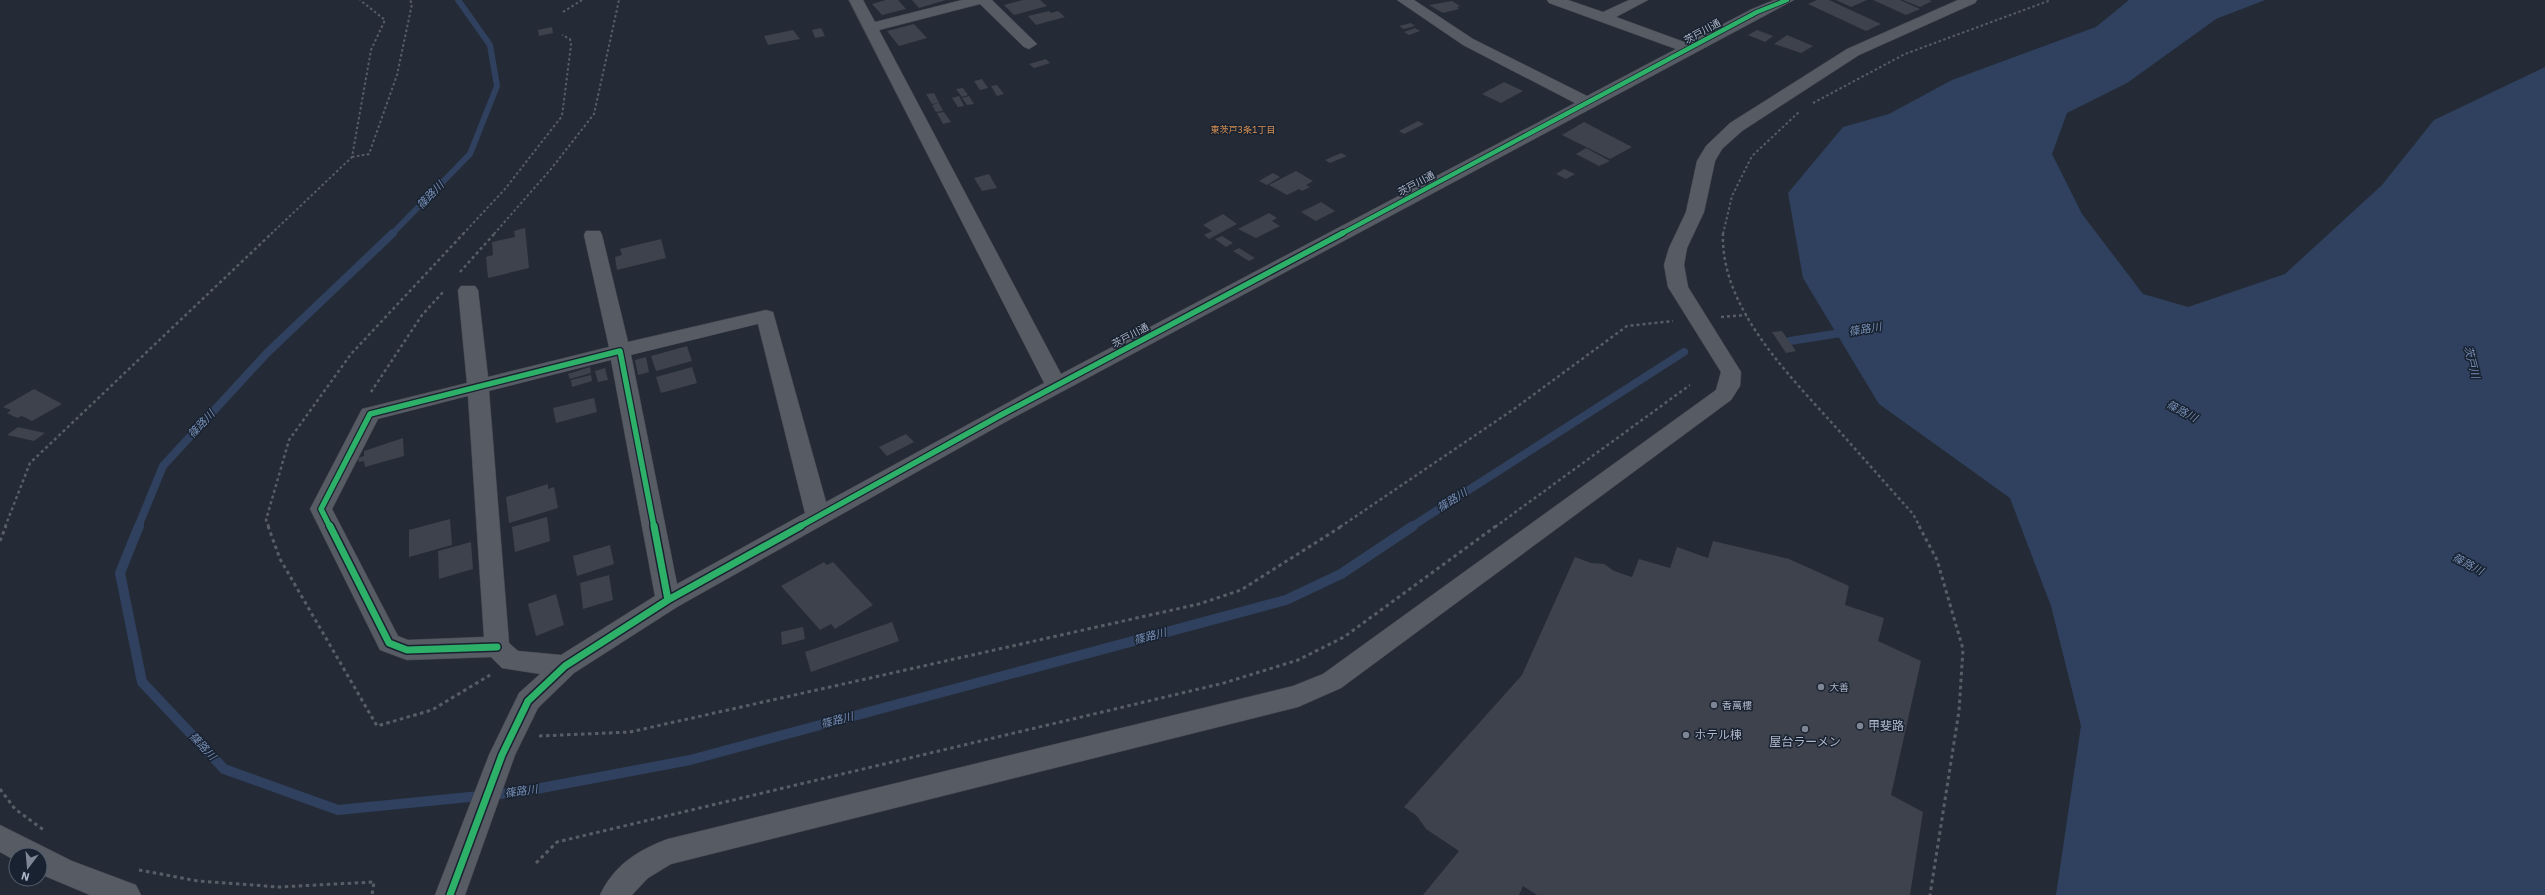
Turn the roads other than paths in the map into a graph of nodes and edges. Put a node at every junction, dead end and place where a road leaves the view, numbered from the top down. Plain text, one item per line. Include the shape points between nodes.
1 (856, 0) edge
2 (979, 0) edge
3 (984, 0) edge
4 (1404, 0) edge
5 (1554, 0) edge
6 (1641, 0) edge
7 (1787, 0) edge
8 (1970, 0) edge
9 (1603, 18) junction
10 (871, 28) junction
11 (1029, 44) dead end
12 (1690, 49) junction
13 (1588, 103) junction
14 (594, 235) dead end
15 (463, 282) road end
16 (620, 351) junction
17 (1056, 385) junction
18 (478, 386) junction
19 (818, 517) junction
20 (668, 600) junction
21 (497, 647) junction
22 (565, 666) junction
23 (0, 838) edge
24 (17, 847) edge
25 (48, 863) edge
26 (131, 882) edge
27 (450, 895) edge
28 (615, 895) edge

1 - 10 street
2 - 10 street
3 - 11 street
4 - 13 street via 1468,42
5 - 9 street
6 - 9 street
7 - 12 street, 茨戸川通 via 1757,12
8 - 28 street via 1853,52 1736,126 1715,146 1706,162 1695,212 1678,248 1674,265 1678,287 1731,372 1730,386 1724,395 1332,681 1298,696 668,852 638,867 622,883
9 - 12 street
10 - 17 street
12 - 13 street, 茨戸川通
13 - 17 street, 茨戸川通
14 - 16 street
15 - 18 street
16 - 18 street
16 - 19 street via 766,316
16 - 20 street
17 - 19 street, 茨戸川通
18 - 21 street
18 - 21 street via 370,414 321,509 389,643 408,650
19 - 20 street, 茨戸川通
20 - 22 street, 茨戸川通
21 - 22 street via 512,661
22 - 27 street, 茨戸川通 via 528,701 502,755
23 - 24 street
25 - 26 street via 62,871

